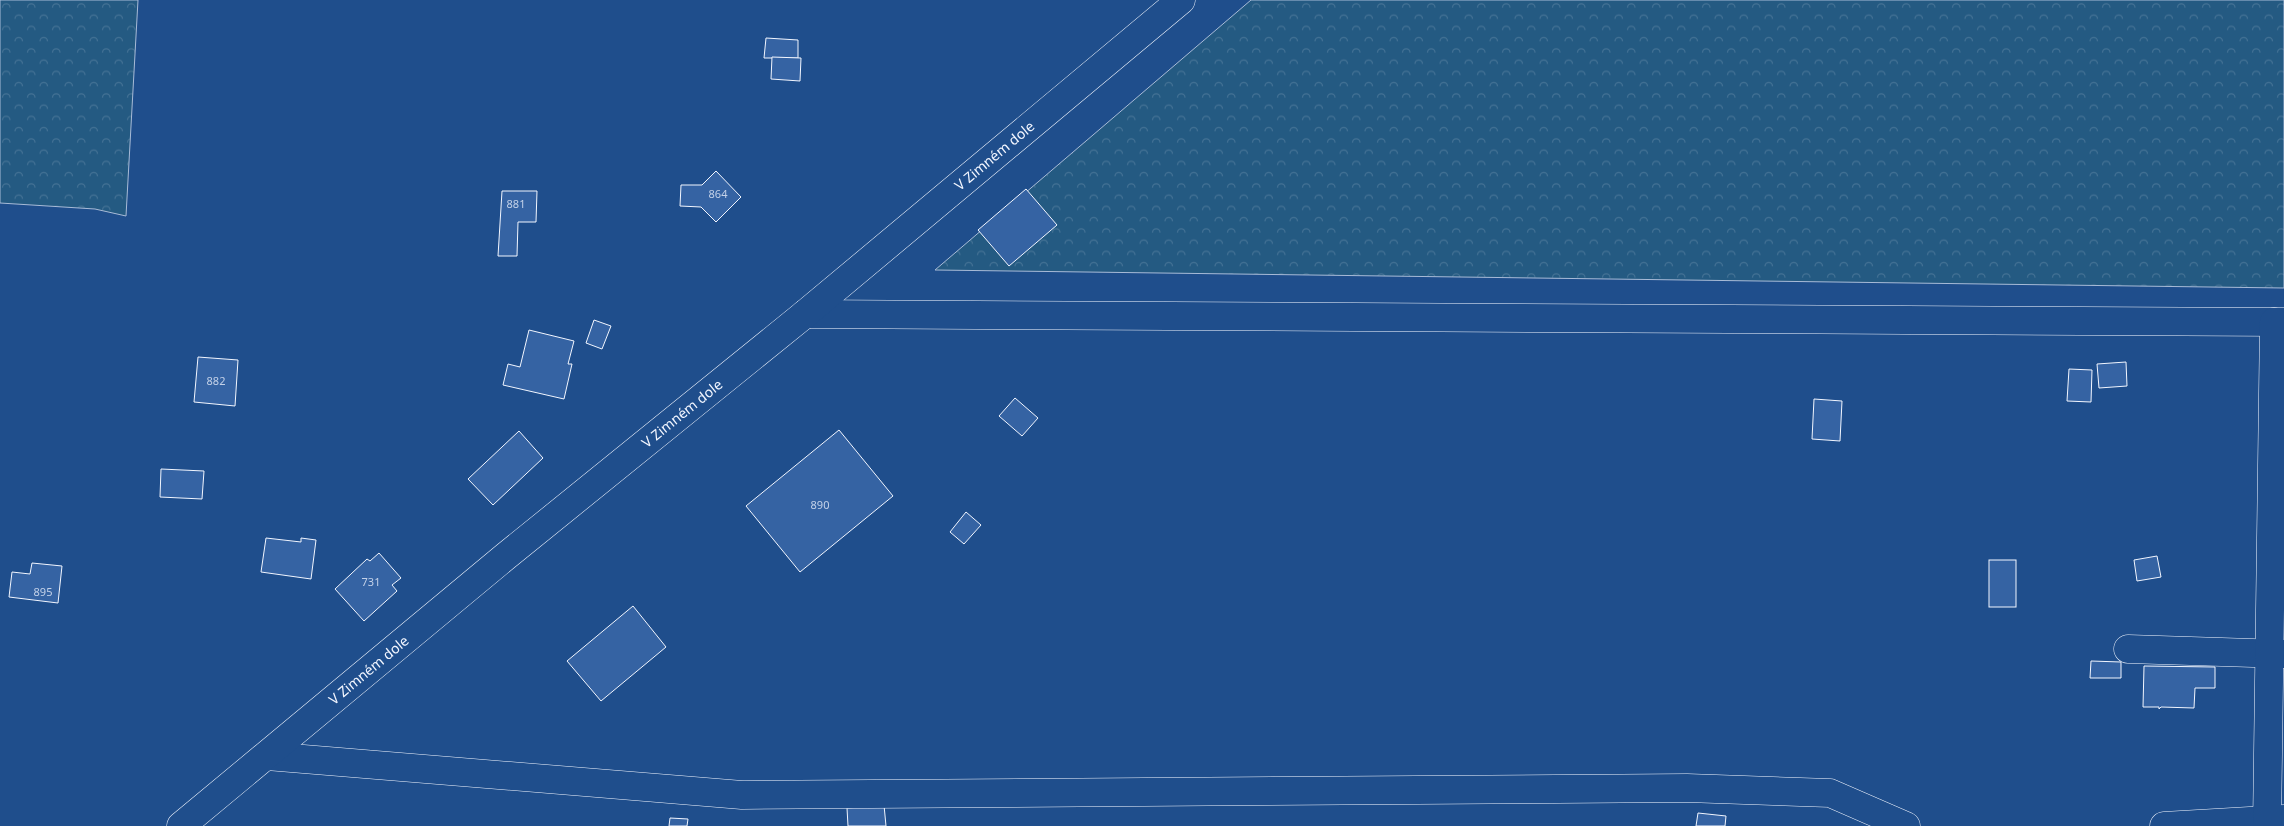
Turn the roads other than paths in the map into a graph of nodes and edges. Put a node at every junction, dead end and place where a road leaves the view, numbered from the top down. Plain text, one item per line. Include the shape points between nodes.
1 (1181, 0) edge
2 (805, 314) junction
3 (2279, 322) edge
4 (2128, 649) dead end
5 (2277, 653) edge
6 (267, 756) junction
7 (2273, 821) edge
8 (181, 826) edge
9 (1906, 826) edge
10 (2164, 826) edge

1 - 2 street, V Zimném dole
2 - 3 street
2 - 6 street, V Zimném dole via 506,556
3 - 5 street
4 - 5 street
5 - 7 street
6 - 8 street, V Zimném dole
6 - 9 street via 742,795 1678,788 1830,793
7 - 10 street

